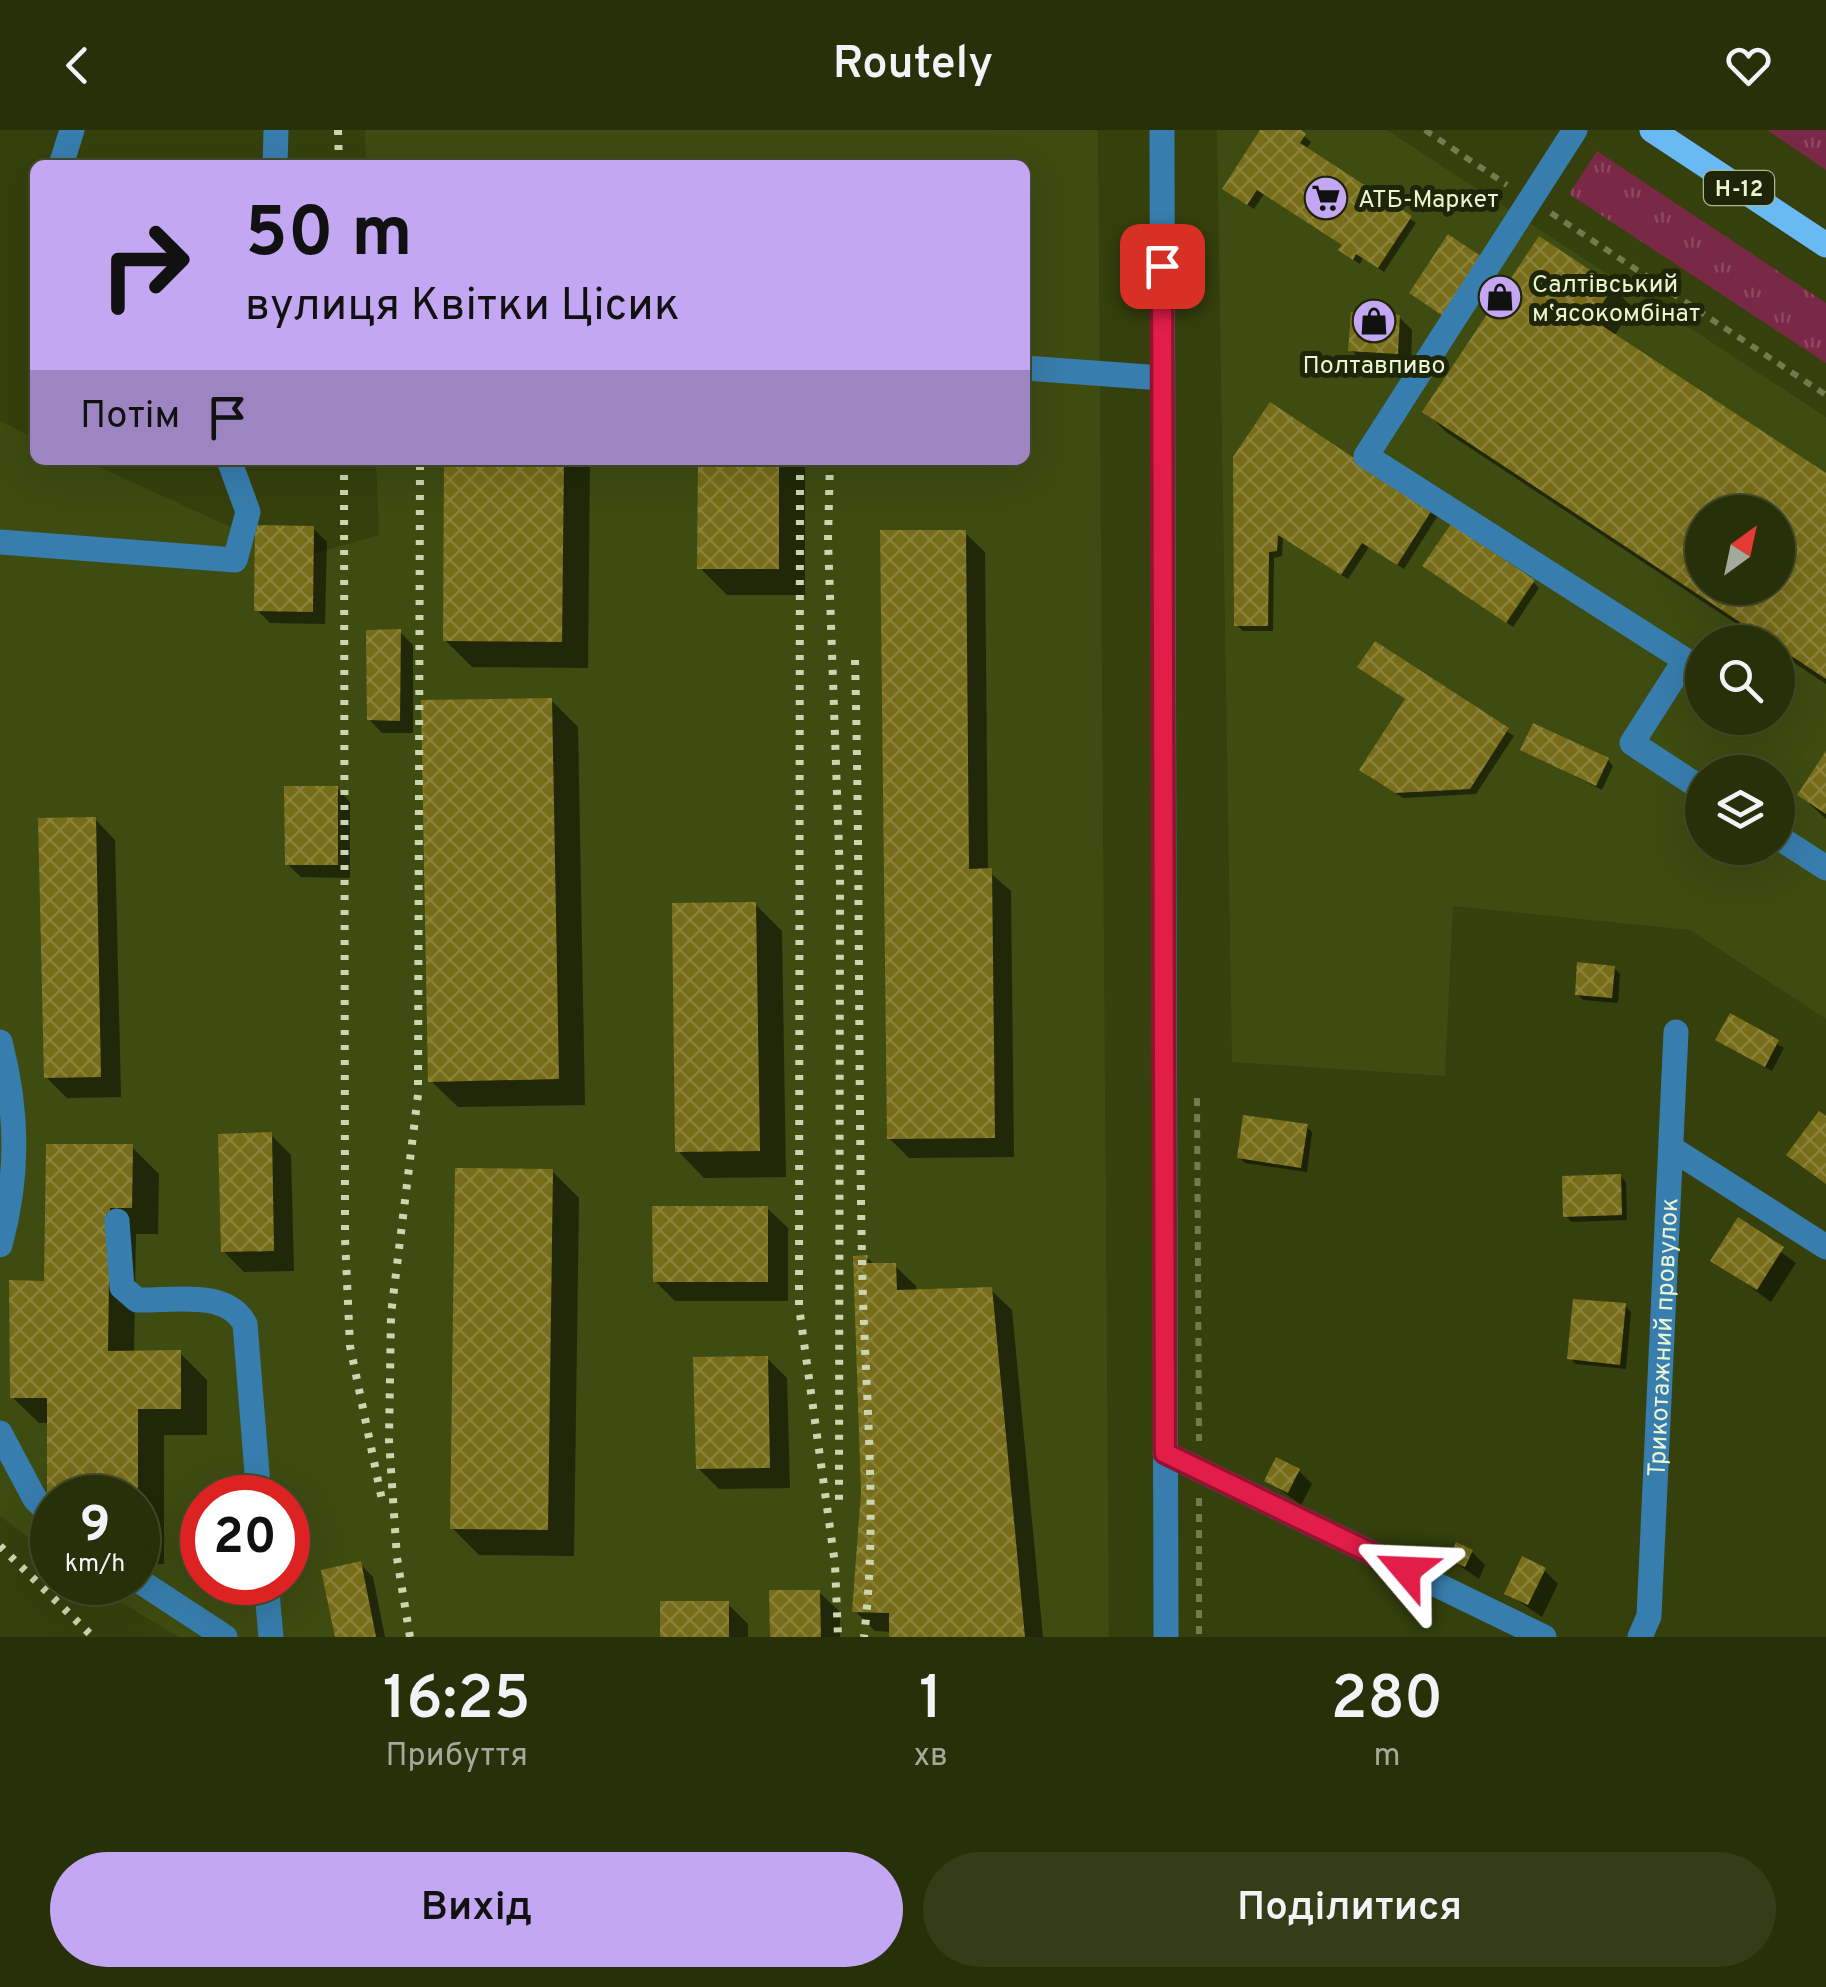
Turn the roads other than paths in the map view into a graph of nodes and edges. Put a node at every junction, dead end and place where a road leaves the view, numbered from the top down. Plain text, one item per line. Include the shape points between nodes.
1 (72, 130) edge
2 (276, 130) edge
3 (1162, 130) edge
4 (1575, 130) edge
5 (1652, 130) edge
6 (63, 160) edge
7 (275, 160) edge
8 (1826, 245) edge
9 (1030, 368) edge
10 (1162, 378) junction
11 (231, 465) edge
12 (0, 542) edge
13 (1685, 778) edge
14 (1795, 848) edge
15 (1826, 868) edge
16 (1676, 1032) dead end
17 (0, 1042) edge
18 (1671, 1148) junction
19 (117, 1221) dead end
20 (0, 1245) edge
21 (1826, 1248) edge
22 (0, 1433) edge
23 (1165, 1453) junction
24 (257, 1475) edge
25 (30, 1490) edge
26 (160, 1594) edge
27 (268, 1605) edge
28 (225, 1637) edge
29 (271, 1637) edge
30 (1166, 1637) edge
31 (1544, 1637) edge
32 (1640, 1637) edge

1 - 6 street
2 - 7 street
3 - 10 street
4 - 13 street via 1366,456 1685,660 1632,744
5 - 8 main road, Н-12
9 - 10 street
10 - 23 street
11 - 12 street via 248,512 235,560
14 - 15 street
16 - 18 street, Трикотажний провулок
17 - 20 street via 16,1136 12,1200
18 - 21 street
18 - 32 street, Трикотажний провулок via 1649,1616
19 - 24 street via 127,1296 222,1302 237,1309 245,1324
22 - 25 street
23 - 30 street
23 - 31 street
26 - 28 street
27 - 29 street

